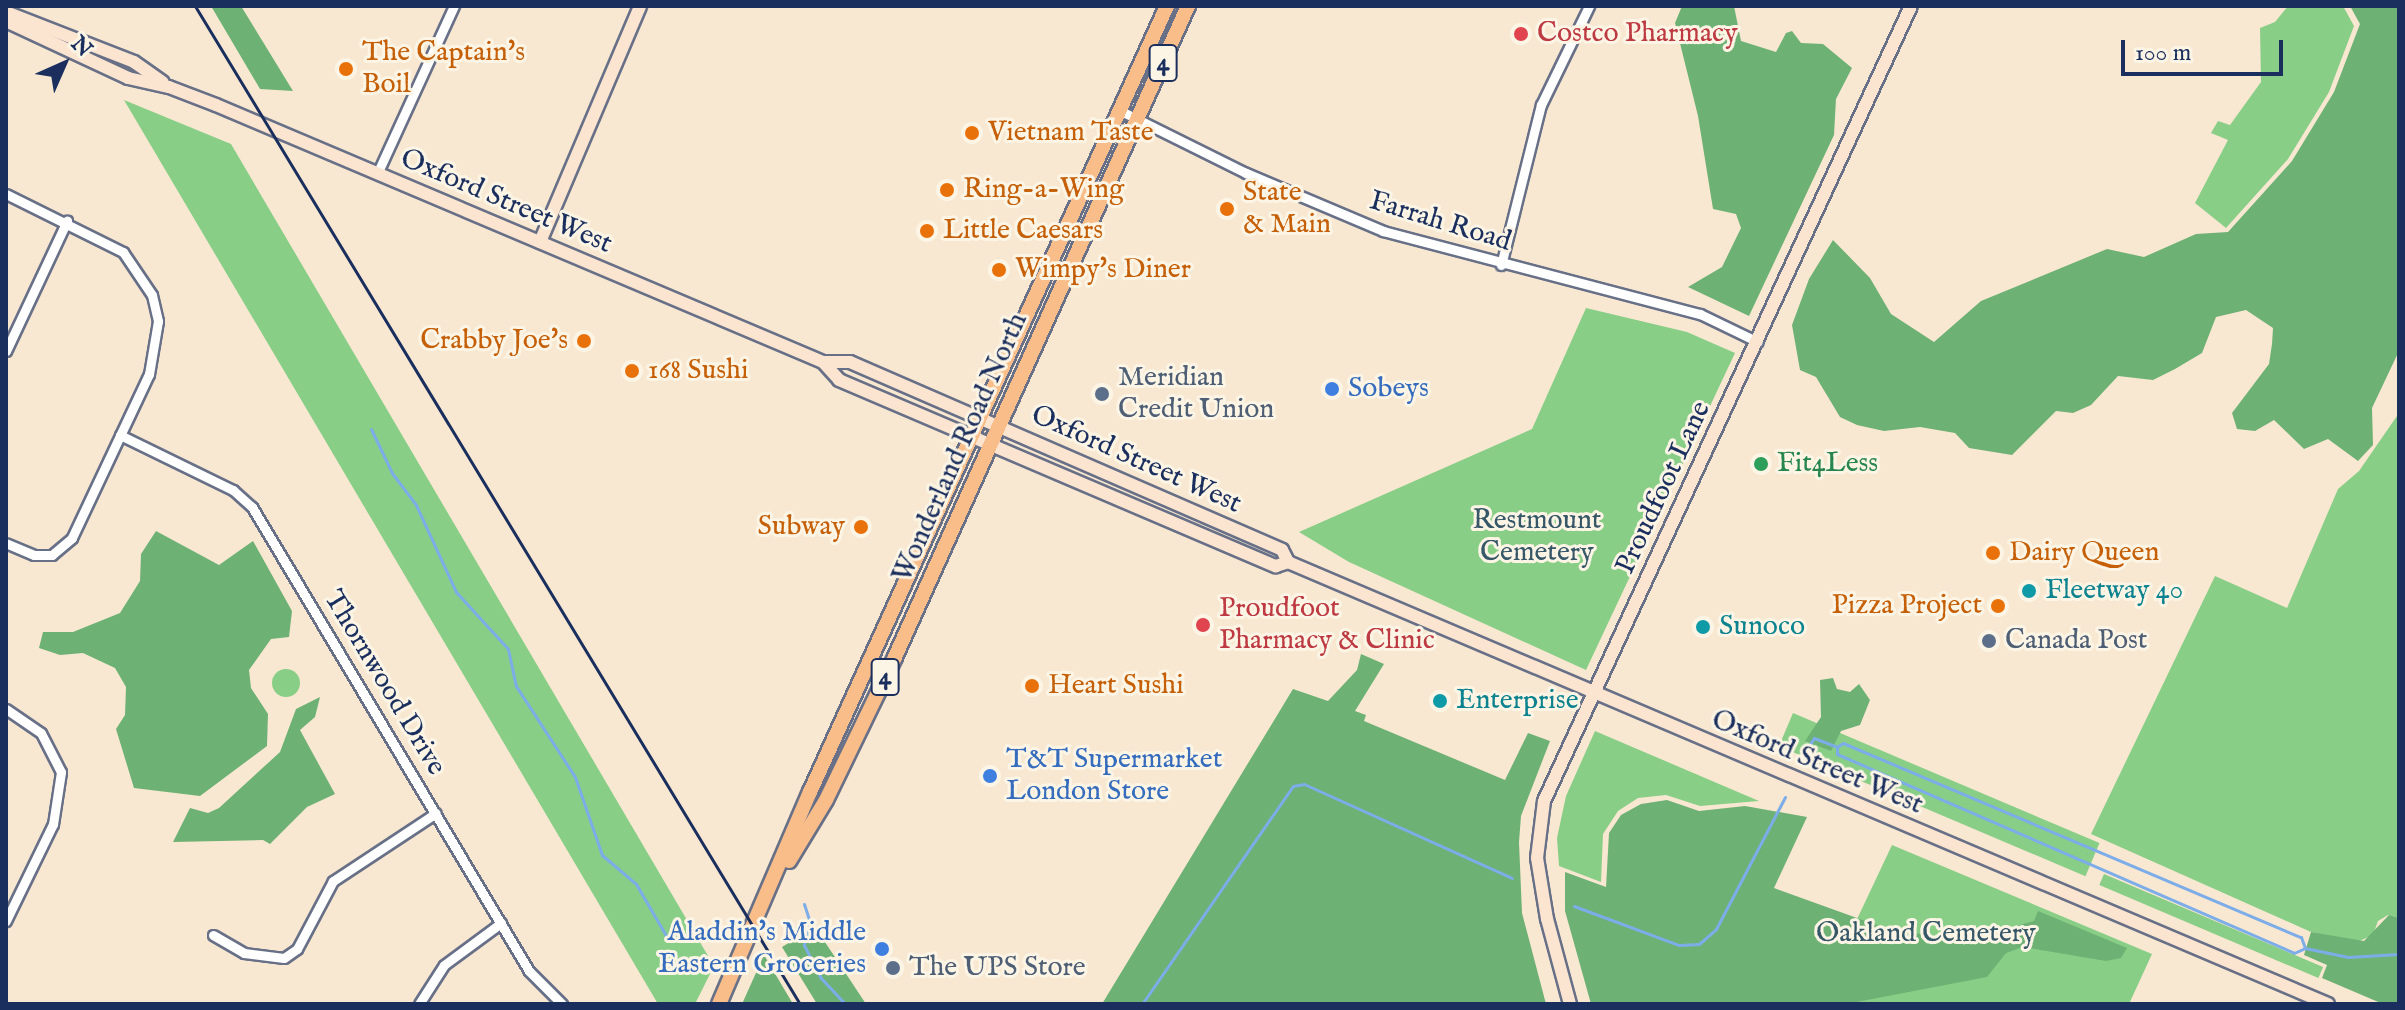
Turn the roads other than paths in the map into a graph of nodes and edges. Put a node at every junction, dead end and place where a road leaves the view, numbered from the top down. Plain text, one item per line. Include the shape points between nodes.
1 (454, 6) edge
2 (640, 6) edge
3 (1167, 6) edge
4 (1188, 6) edge
5 (1589, 6) edge
6 (1911, 6) edge
7 (6, 12) edge
8 (6, 21) edge
9 (169, 87) junction
10 (1121, 111) junction
11 (1138, 119) junction
12 (377, 174) junction
13 (6, 194) edge
14 (67, 221) junction
15 (540, 242) junction
16 (1501, 265) junction
17 (1758, 342) junction
18 (6, 351) edge
19 (823, 362) junction
20 (979, 417) junction
21 (998, 426) junction
22 (120, 435) junction
23 (971, 435) junction
24 (990, 444) junction
25 (6, 543) edge
26 (1288, 562) junction
27 (1591, 694) junction
28 (6, 709) edge
29 (436, 813) junction
30 (764, 903) junction
31 (6, 921) edge
32 (501, 923) junction
33 (213, 935) dead end
34 (419, 1004) edge
35 (562, 1004) edge
36 (719, 1004) edge
37 (1570, 1004) edge
38 (2328, 1004) edge

1 - 12 street
2 - 15 main road
3 - 10 main road, Wonderland Road North / 4
4 - 11 main road, Wonderland Road North / 4
5 - 16 street via 1541,105
6 - 17 main road, Proudfoot Lane
7 - 9 main road, Oxford Street West via 134,62
8 - 9 main road, Oxford Street West via 128,78
9 - 12 main road, Oxford Street West
10 - 11 street, Farrah Road
10 - 20 main road, Wonderland Road North / 4
11 - 16 street, Farrah Road via 1246,173 1383,231
11 - 21 main road, Wonderland Road North / 4
12 - 15 main road, Oxford Street West
13 - 14 street
14 - 18 street
14 - 22 street via 123,252 152,295 157,346
15 - 19 main road, Oxford Street West
16 - 17 street, Farrah Road via 1700,314
17 - 27 main road, Proudfoot Lane
19 - 20 main road, Oxford Street West via 850,362
19 - 23 main road, Oxford Street West via 839,380
20 - 21 main road, Oxford Street West
20 - 23 main road, Wonderland Road North / 4
21 - 24 main road, Wonderland Road North / 4
21 - 26 main road, Oxford Street West via 1282,550
22 - 25 street via 72,538 52,555 34,555
22 - 29 street, Thornwood Drive via 233,490 252,507
23 - 24 main road, Oxford Street West
23 - 30 main road, Wonderland Road North / 4
24 - 26 main road, Oxford Street West via 1276,566
24 - 30 main road, Wonderland Road North / 4 via 826,800
26 - 27 main road, Oxford Street West
27 - 37 main road, Proudfoot Lane via 1544,801 1537,858
27 - 38 main road, Oxford Street West
28 - 31 street via 41,733 61,772 53,824
29 - 32 street, Thornwood Drive
29 - 33 street via 333,881 297,949 284,958 244,953
30 - 36 main road, Wonderland Road North / 4
32 - 34 street via 444,965
32 - 35 street, Thornwood Drive via 529,971

